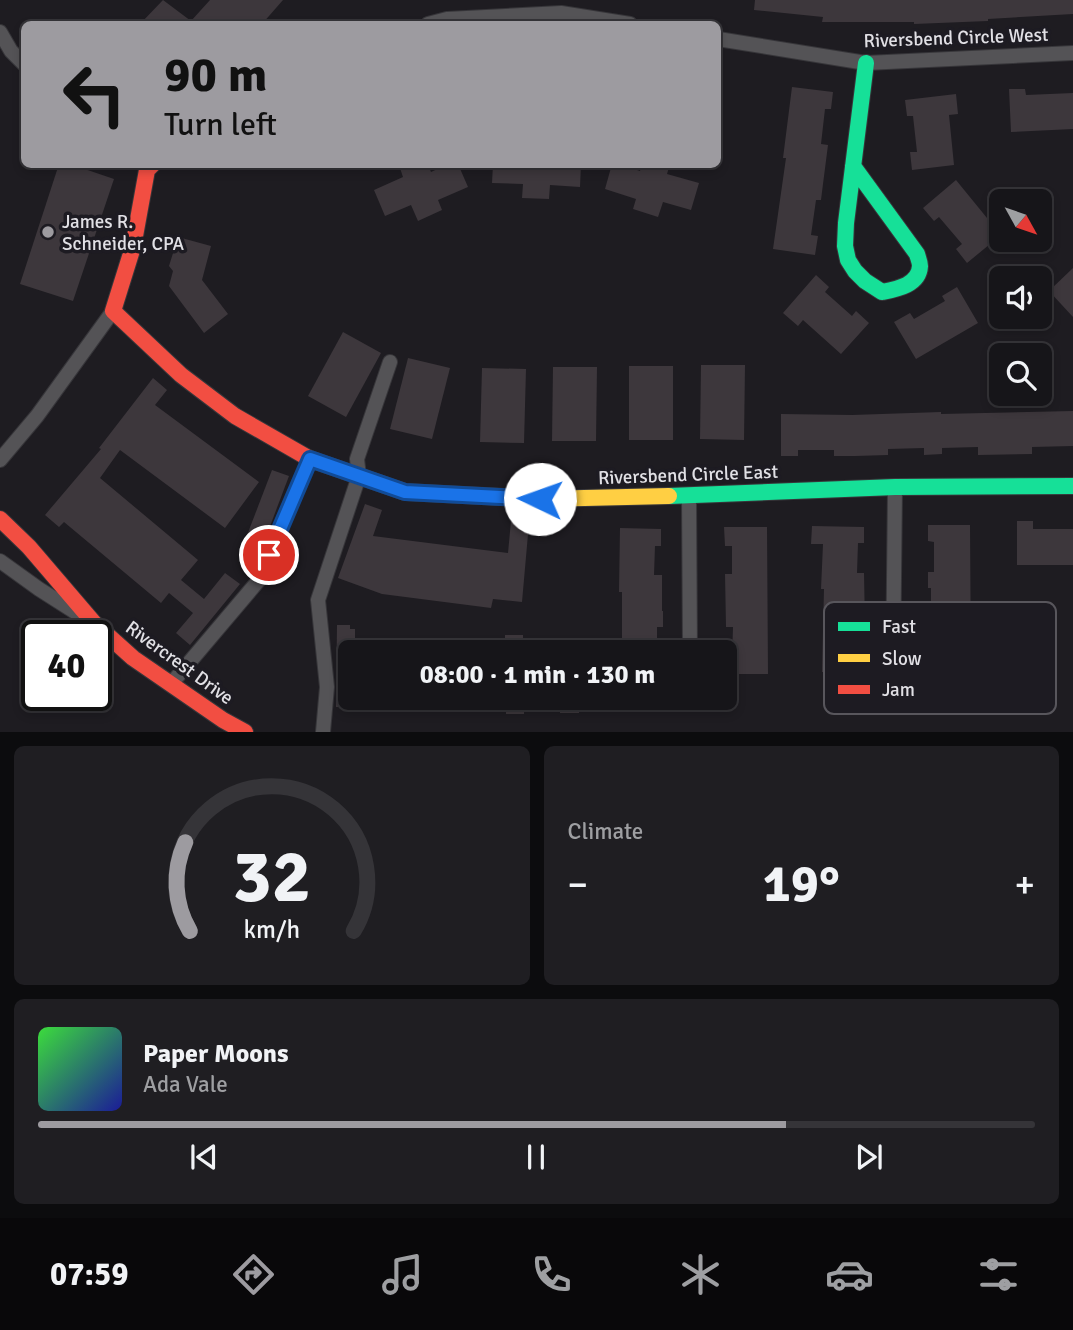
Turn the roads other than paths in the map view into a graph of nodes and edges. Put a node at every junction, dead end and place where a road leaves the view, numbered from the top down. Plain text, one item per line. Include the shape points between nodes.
1 (439, 21) edge
2 (611, 21) edge
3 (0, 32) edge
4 (721, 39) edge
5 (1073, 53) edge
6 (21, 61) edge
7 (866, 63) junction
8 (853, 166) junction
9 (147, 168) edge
10 (113, 311) junction
11 (390, 362) dead end
12 (310, 459) junction
13 (0, 460) edge
14 (359, 476) junction
15 (1073, 486) edge
16 (895, 487) junction
17 (689, 496) junction
18 (0, 519) edge
19 (0, 561) edge
20 (894, 602) edge
21 (89, 620) edge
22 (91, 620) edge
23 (112, 639) edge
24 (690, 640) edge
25 (171, 684) junction
26 (245, 732) edge
27 (323, 732) edge

1 - 2 street via 561,13
3 - 6 street
4 - 7 street, Riversbend Circle West
5 - 7 street, Riversbend Circle West
7 - 8 street
8 - 8 street via 846,254 855,272 869,284 882,292 899,289 915,279 920,266 917,254
9 - 10 street via 133,247
10 - 12 street via 235,416
10 - 13 street
11 - 14 street via 357,459
12 - 14 street, Riversbend Circle East
12 - 25 street via 259,580
14 - 17 street, Riversbend Circle East via 405,492 540,499
14 - 27 street via 318,600 327,687
15 - 16 street, Riversbend Circle East
16 - 17 street, Riversbend Circle East
16 - 20 street
17 - 24 street
18 - 22 street, Rivercrest Drive
19 - 21 street, Rivercrest Drive
23 - 25 street, Rivercrest Drive
25 - 26 street, Rivercrest Drive

